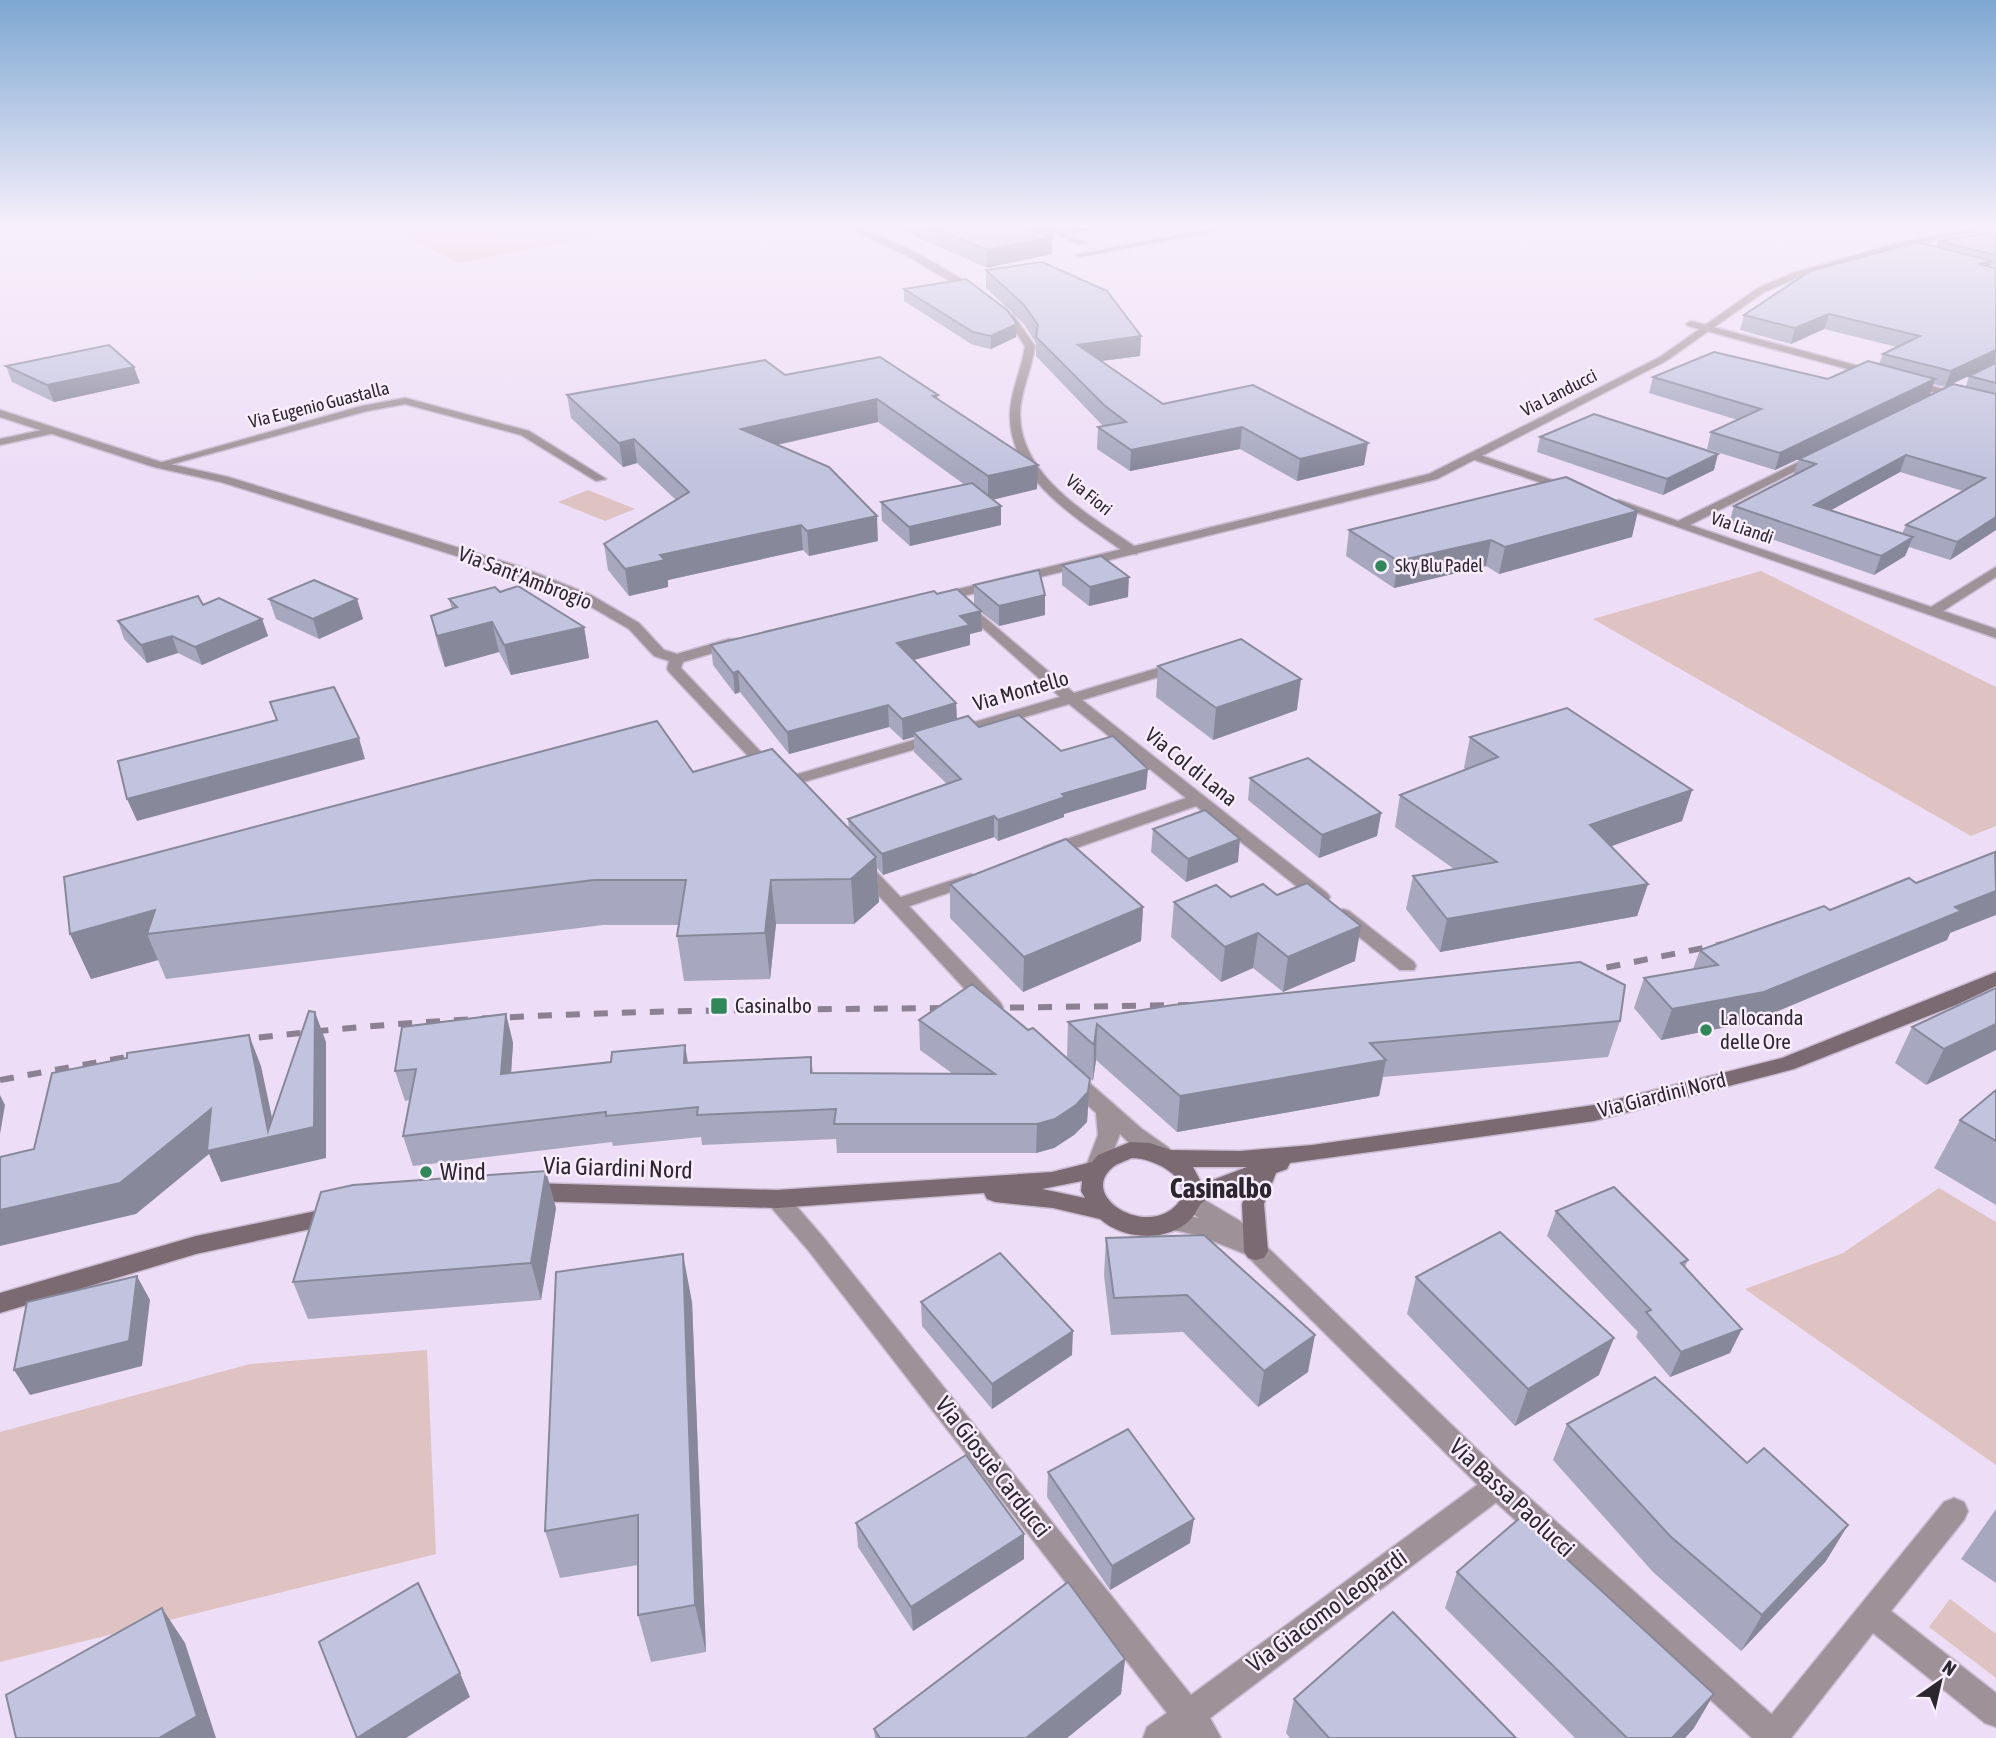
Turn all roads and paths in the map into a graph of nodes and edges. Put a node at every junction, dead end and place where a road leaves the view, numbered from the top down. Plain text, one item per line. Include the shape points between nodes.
1 (999, 309) edge
2 (1734, 309) edge
3 (1691, 324) dead end
4 (1707, 328) junction
5 (1960, 387) edge
6 (1948, 393) junction
7 (1935, 399) edge
8 (1996, 407) edge
9 (0, 413) edge
10 (51, 431) junction
11 (0, 442) edge
12 (1826, 453) edge
13 (1476, 457) junction
14 (158, 465) junction
15 (600, 479) dead end
16 (1583, 492) edge
17 (1607, 500) edge
18 (1679, 525) junction
19 (1132, 551) junction
20 (1996, 571) edge
21 (953, 595) junction
22 (928, 600) edge
23 (1934, 611) junction
24 (1996, 634) edge
25 (747, 639) edge
26 (677, 659) junction
27 (1201, 660) edge
28 (1071, 698) junction
29 (1199, 799) junction
30 (850, 854) edge
31 (1029, 859) edge
32 (989, 872) edge
33 (898, 904) junction
34 (1407, 966) dead end
35 (1996, 978) edge
36 (1004, 1017) edge
37 (1055, 1063) edge
38 (1106, 1108) junction
39 (1312, 1153) junction
40 (1165, 1156) junction
41 (1267, 1167) junction
42 (1096, 1169) junction
43 (954, 1189) junction
44 (508, 1194) edge
45 (777, 1199) junction
46 (1192, 1199) junction
47 (1103, 1211) junction
48 (351, 1213) edge
49 (1171, 1223) junction
50 (1256, 1251) junction
51 (0, 1303) edge
52 (1497, 1486) junction
53 (1954, 1511) dead end
54 (1871, 1613) junction
55 (1996, 1712) edge
56 (1188, 1714) junction
57 (1774, 1737) edge
58 (1158, 1738) edge
59 (1206, 1738) edge

1 - 19 street, Via Fiori via 1011,318 1030,346 1015,414 1024,456 1063,501
2 - 4 street, Via Landucci
3 - 4 street
4 - 6 street
4 - 13 street, Via Landucci via 1663,359
5 - 6 street
6 - 7 street
6 - 8 street
9 - 10 street, Via Sant'Ambrogio
10 - 11 street
10 - 14 street, Via Sant'Ambrogio
12 - 18 street
13 - 16 street
13 - 19 street, Via Landucci via 1433,477
14 - 15 street, Via Eugenio Guastalla via 405,401 525,433
14 - 26 street, Via Sant'Ambrogio via 224,479 516,570 586,598 634,626 659,653
17 - 18 street, Via Liandi
18 - 23 street, Via Liandi
19 - 21 street, Via Landucci
20 - 23 street
21 - 22 street, Via Landucci
21 - 28 street, Via Col di Lana
23 - 24 street, Via Liandi
25 - 26 street
26 - 28 street, Via Montello via 674,669 783,788
27 - 28 street, Via Montello
28 - 29 street, Via Col di Lana
29 - 31 street
29 - 34 street, Via Col di Lana
30 - 33 street
32 - 33 street
33 - 36 street
35 - 39 main road, Via Giardini Nord via 1787,1064 1594,1113
37 - 38 street
38 - 40 street
38 - 42 street via 1109,1135
39 - 40 main road, Via Giardini Nord via 1240,1159
39 - 41 main road, Via Giardini Nord
40 - 42 main road, Via Giardini Nord via 1130,1150 1104,1160
40 - 46 main road via 1189,1177
41 - 46 main road, Via Giardini Nord
41 - 50 main road via 1253,1204
42 - 43 main road, Via Giardini Nord via 1052,1180
42 - 47 main road via 1092,1191
43 - 45 main road, Via Giardini Nord
43 - 47 main road, Via Giardini Nord via 1053,1199
44 - 45 main road, Via Giardini Nord
45 - 56 street, Via Giosuè Carducci
46 - 49 main road, Via Giardini Nord
46 - 50 street, Via Bassa Paolucci
47 - 49 main road, Via Giardini Nord via 1128,1225
48 - 51 main road via 196,1245
49 - 50 street, Via Bassa Paolucci via 1202,1227
50 - 52 street, Via Bassa Paolucci
52 - 56 street, Via Giacomo Leopardi
52 - 57 street, Via Bassa Paolucci
53 - 54 street
54 - 55 street
54 - 57 street
56 - 58 street, Via Giacomo Leopardi
56 - 59 street, Via Giosuè Carducci

